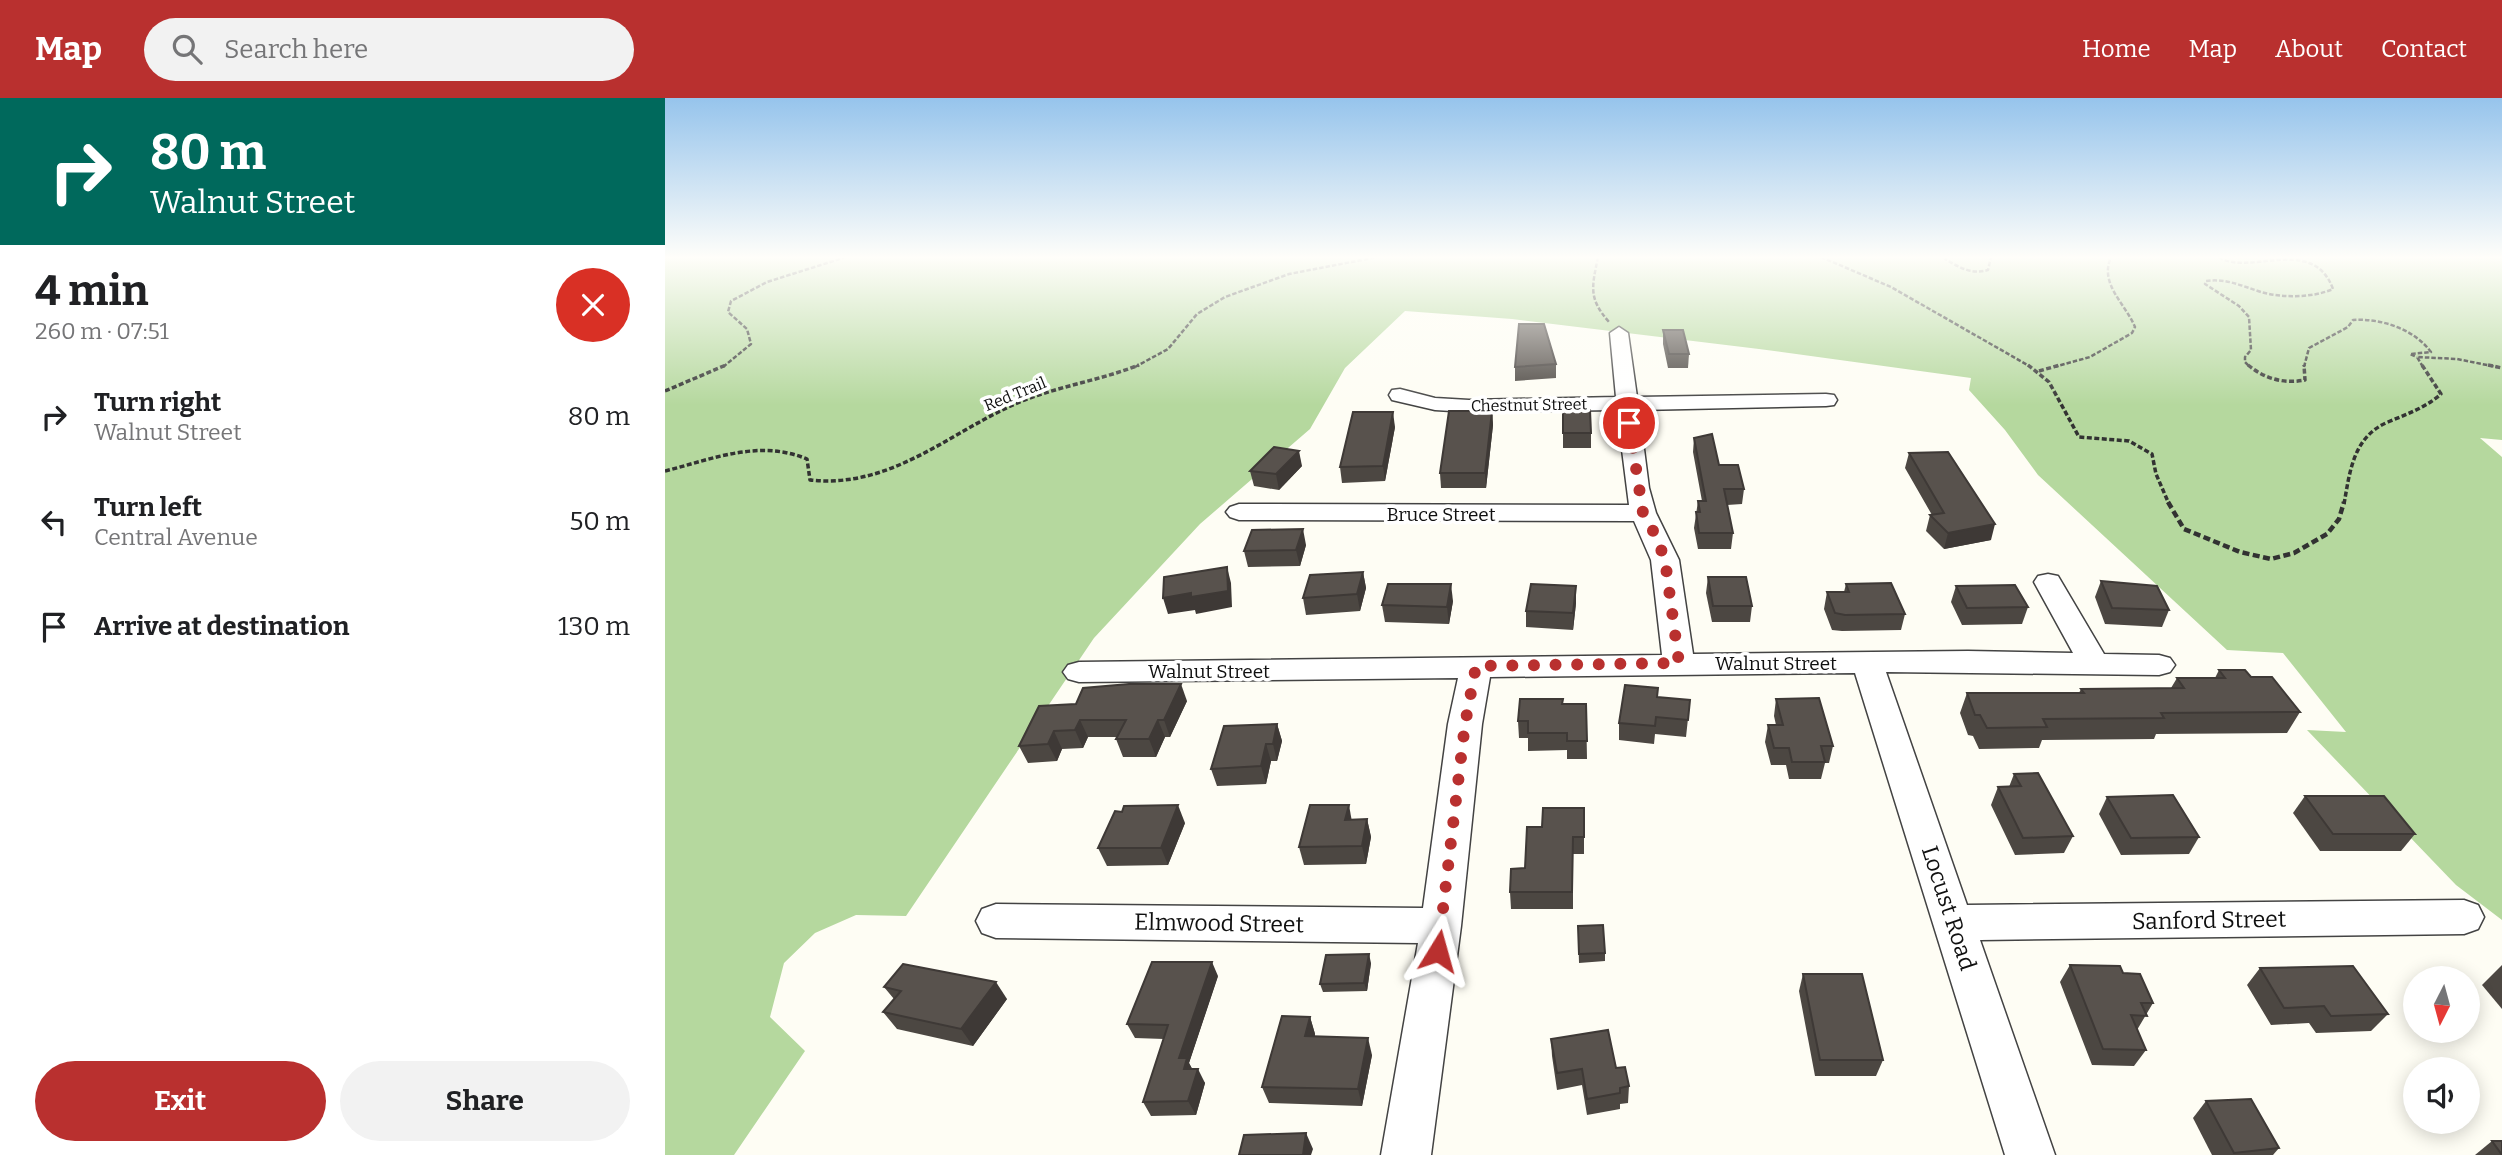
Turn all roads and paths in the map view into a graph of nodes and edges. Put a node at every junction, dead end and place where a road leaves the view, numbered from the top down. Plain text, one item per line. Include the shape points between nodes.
1 (729, 306) edge
2 (1207, 306) edge
3 (1598, 306) edge
4 (1925, 306) edge
5 (2125, 306) edge
6 (2238, 306) edge
7 (1619, 333) joint
8 (2417, 357) junction
9 (2502, 368) edge
10 (2038, 371) junction
11 (665, 391) edge
12 (1400, 395) dead end
13 (1826, 400) dead end
14 (1626, 404) junction
15 (665, 471) edge
16 (1239, 512) dead end
17 (1643, 513) junction
18 (2048, 582) dead end
19 (1867, 662) junction
20 (1679, 663) junction
21 (2094, 663) junction
22 (2159, 665) dead end
23 (1476, 666) junction
24 (1079, 672) dead end
25 (2464, 917) dead end
26 (996, 921) dead end
27 (1954, 923) junction
28 (1441, 926) junction
29 (1406, 1155) edge
30 (2030, 1155) edge

1 - 11 path via 728,312 747,329 751,344 730,363
2 - 15 path, Red Trail via 1177,340 1148,362 1019,402 906,462 849,484 810,480 807,459 785,450 734,453
3 - 7 path
4 - 10 path
5 - 10 path via 2135,327 2132,334 2090,357
6 - 8 path via 2251,319 2252,327 2248,335 2251,350 2245,362 2264,377 2305,380 2309,348 2361,318 2381,321 2422,340 2431,352 2410,354
7 - 14 street
8 - 9 path
8 - 10 path via 2441,394 2420,411 2376,426 2364,438 2347,473 2340,519 2326,536 2297,553 2269,559 2184,529 2153,466 2152,454 2129,441 2080,437
12 - 14 street, Chestnut Street via 1469,406
13 - 14 street, Chestnut Street
14 - 17 street
16 - 17 street, Bruce Street
17 - 20 street via 1665,560
18 - 21 street
19 - 20 street, Walnut Street
19 - 21 street, Walnut Street
19 - 27 street, Locust Road
20 - 23 street, Walnut Street
21 - 22 street, Walnut Street
23 - 24 street, Walnut Street
23 - 28 street
25 - 27 street, Sanford Street
26 - 28 street, Elmwood Street
27 - 30 street, Locust Road
28 - 29 street

